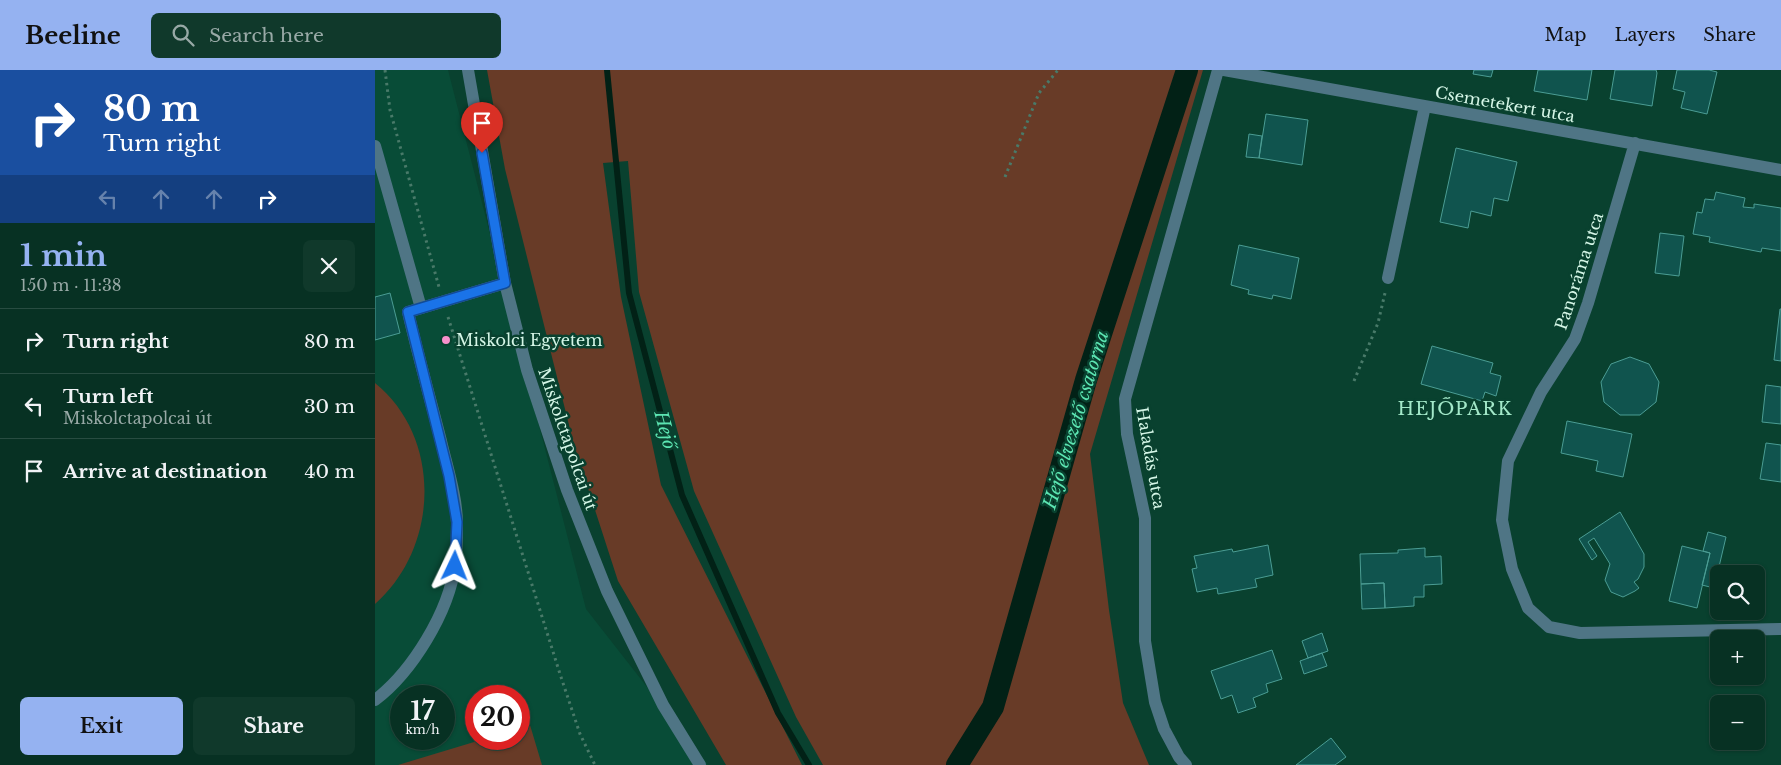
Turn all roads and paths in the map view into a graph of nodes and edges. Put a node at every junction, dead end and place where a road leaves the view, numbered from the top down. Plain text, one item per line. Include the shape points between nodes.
1 (385, 70) edge
2 (468, 70) edge
3 (1058, 70) edge
4 (1218, 70) edge
5 (1224, 70) edge
6 (1425, 106) junction
7 (1635, 144) junction
8 (375, 146) edge
9 (1781, 170) edge
10 (1005, 177) dead end
11 (1388, 278) joint
12 (505, 283) junction
13 (442, 300) junction
14 (421, 308) junction
15 (1354, 381) dead end
16 (1781, 629) edge
17 (375, 700) edge
18 (595, 765) edge
19 (700, 765) edge
20 (1186, 765) edge

1 - 13 path via 390,110
2 - 12 street, Miskolctapolcai út
3 - 10 path via 1039,93
4 - 20 street, Haladás utca via 1125,399 1127,434 1145,518 1145,641 1164,729
5 - 6 street, Csemetekert utca
6 - 7 street, Csemetekert utca
6 - 11 street
7 - 9 street, Csemetekert utca
7 - 16 street, Panoráma utca via 1575,339 1541,392 1508,461 1502,520 1512,569 1528,608 1549,627 1580,633
8 - 14 street
11 - 15 path via 1378,323
12 - 13 street
12 - 19 street, Miskolctapolcai út via 527,370 567,490 607,591 663,705
13 - 14 street
13 - 18 path via 560,674 580,734
14 - 17 street via 408,312 449,476 457,522 455,566 432,633 408,667

